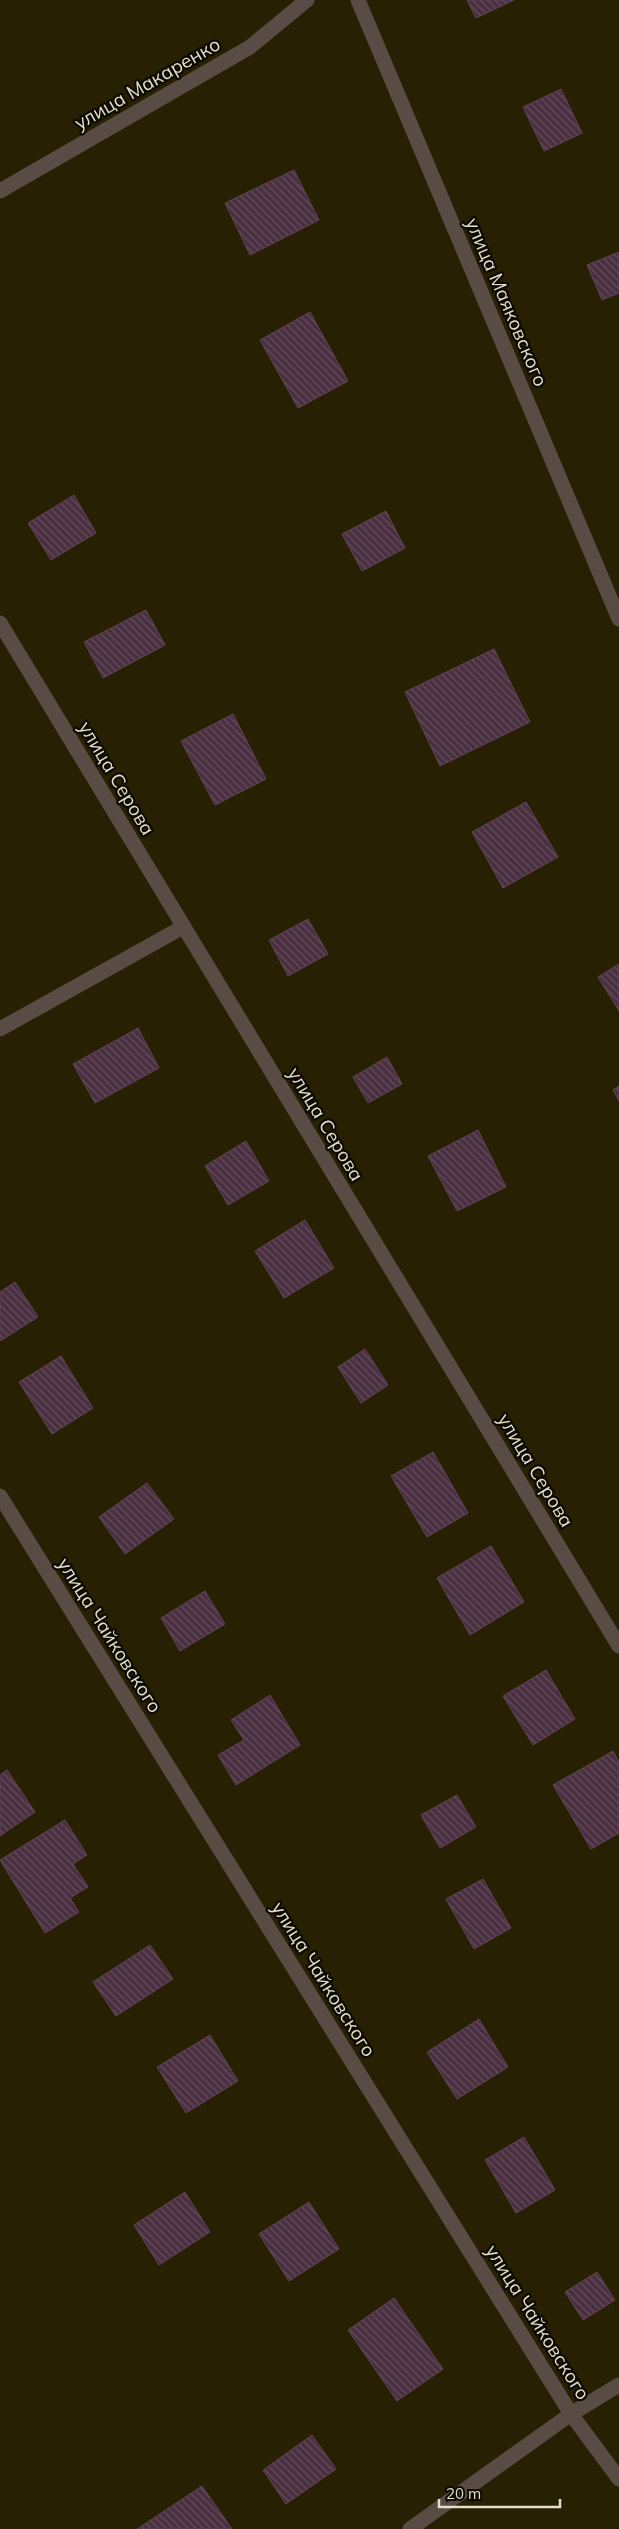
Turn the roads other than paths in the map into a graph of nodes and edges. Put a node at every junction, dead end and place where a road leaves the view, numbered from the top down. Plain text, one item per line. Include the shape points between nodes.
1 (307, 0) edge
2 (358, 0) edge
3 (0, 191) edge
4 (619, 620) edge
5 (0, 623) edge
6 (183, 927) junction
7 (0, 1029) edge
8 (0, 1496) edge
9 (619, 1646) edge
10 (619, 2385) edge
11 (571, 2414) junction
12 (619, 2479) edge
13 (410, 2529) edge

1 - 3 street, улица Макаренко via 250,47
2 - 4 street, улица Маяковского
5 - 6 street, улица Серова
6 - 7 street
6 - 9 street, улица Серова
8 - 11 street, улица Чайковского
10 - 11 street
11 - 12 street, улица Чайковского
11 - 13 street

